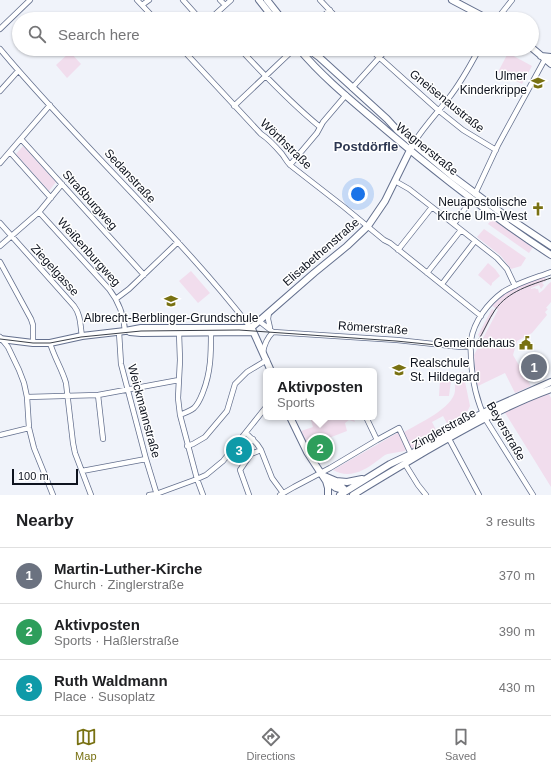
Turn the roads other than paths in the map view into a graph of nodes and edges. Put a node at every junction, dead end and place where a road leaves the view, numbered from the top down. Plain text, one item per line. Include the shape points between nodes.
1 (30, 0) edge
2 (137, 0) edge
3 (149, 0) edge
4 (183, 0) edge
5 (220, 0) edge
6 (231, 0) edge
7 (259, 0) edge
8 (267, 0) edge
9 (320, 0) edge
10 (452, 0) edge
11 (512, 0) edge
12 (142, 5) junction
13 (225, 5) junction
14 (330, 10) edge
15 (18, 12) edge
16 (148, 12) edge
17 (194, 12) edge
18 (218, 12) edge
19 (268, 12) edge
20 (276, 12) edge
21 (475, 12) edge
22 (503, 12) edge
23 (12, 17) edge
24 (0, 29) edge
25 (0, 49) edge
26 (188, 56) edge
27 (246, 56) edge
28 (286, 56) edge
29 (305, 56) edge
30 (317, 56) edge
31 (475, 56) edge
32 (546, 57) edge
33 (379, 58) joint
34 (551, 64) edge
35 (18, 71) junction
36 (265, 76) junction
37 (352, 88) junction
38 (0, 91) edge
39 (346, 95) junction
40 (50, 105) junction
41 (234, 106) junction
42 (438, 110) junction
43 (320, 127) junction
44 (21, 139) junction
45 (411, 147) junction
46 (497, 148) junction
47 (10, 152) junction
48 (0, 163) edge
49 (290, 165) junction
50 (395, 181) junction
51 (62, 184) junction
52 (474, 197) junction
53 (51, 198) junction
54 (432, 207) junction
55 (39, 212) junction
56 (0, 223) edge
57 (454, 224) junction
58 (368, 226) junction
59 (461, 230) junction
60 (12, 236) junction
61 (475, 241) junction
62 (178, 242) junction
63 (0, 246) edge
64 (551, 246) edge
65 (398, 250) junction
66 (551, 255) edge
67 (0, 262) edge
68 (551, 272) edge
69 (427, 273) junction
70 (144, 275) junction
71 (442, 284) junction
72 (515, 286) junction
73 (117, 298) junction
74 (269, 312) junction
75 (481, 316) junction
76 (259, 321) junction
77 (239, 330) junction
78 (252, 330) junction
79 (272, 330) junction
80 (122, 331) junction
81 (211, 332) junction
82 (179, 333) junction
83 (82, 336) junction
84 (0, 338) edge
85 (33, 342) junction
86 (50, 343) junction
87 (470, 347) junction
88 (263, 353) junction
89 (267, 360) junction
90 (270, 368) edge
91 (178, 380) junction
92 (551, 382) edge
93 (128, 390) junction
94 (550, 390) edge
95 (98, 395) junction
96 (68, 396) junction
97 (27, 397) junction
98 (263, 410) edge
99 (180, 415) junction
100 (484, 416) junction
101 (291, 420) edge
102 (367, 420) edge
103 (29, 428) junction
104 (246, 432) junction
105 (0, 435) edge
106 (447, 436) junction
107 (103, 439) dead end
108 (253, 439) junction
109 (377, 440) junction
110 (188, 446) junction
111 (261, 450) junction
112 (242, 451) dead end
113 (411, 454) junction
114 (146, 459) junction
115 (405, 464) junction
116 (82, 472) junction
117 (323, 476) junction
118 (197, 479) junction
119 (365, 479) junction
120 (336, 481) junction
121 (156, 494) edge
122 (281, 494) edge
123 (350, 494) edge
124 (53, 495) edge
125 (91, 495) edge
126 (148, 495) edge
127 (203, 495) edge
128 (249, 495) edge
129 (328, 495) edge
130 (340, 495) edge
131 (426, 495) edge
132 (479, 495) edge
133 (533, 495) edge

1 - 15 street
2 - 12 street
3 - 12 street
4 - 17 street
5 - 13 street
6 - 13 street
7 - 19 street
8 - 20 street
9 - 14 street
10 - 21 street
11 - 22 street
12 - 16 street
13 - 18 street
23 - 24 street
25 - 35 street, Sedanstraße
26 - 41 street, Wörthstraße
27 - 36 street
28 - 36 street
29 - 39 street, Wagnerstraße
30 - 37 street, Wagnerstraße
31 - 42 street, Elisabethenstraße via 457,86
32 - 34 street
32 - 46 street
33 - 37 street
33 - 42 street, Gneisenaustraße
35 - 38 street
35 - 40 street, Sedanstraße
36 - 41 street
36 - 43 street
37 - 39 street
37 - 45 street, Wagnerstraße
39 - 43 street
39 - 45 street, Wagnerstraße
40 - 44 street
40 - 62 street, Sedanstraße
41 - 49 street, Wörthstraße
42 - 45 street, Elisabethenstraße
42 - 46 street, Gneisenaustraße via 463,130
43 - 49 street
44 - 47 street
44 - 51 street, Straßburgweg
45 - 50 street, Elisabethenstraße
45 - 52 street, Wagnerstraße via 452,176
46 - 52 street
47 - 48 street
47 - 53 street
49 - 58 street, Wörthstraße
50 - 54 street
50 - 58 street, Elisabethenstraße
51 - 53 street
51 - 70 street, Straßburgweg
52 - 57 street
52 - 64 street, Wagnerstraße
52 - 66 street, Wagnerstraße via 499,220
53 - 55 street
54 - 57 street
54 - 65 street
55 - 60 street
55 - 73 street, Weißenburgweg
56 - 60 street, Ziegelgasse
57 - 59 street
58 - 65 street, Wörthstraße
58 - 74 street, Elisabethenstraße
59 - 61 street
59 - 69 street
60 - 63 street
60 - 83 street, Ziegelgasse via 78,311
61 - 71 street
61 - 72 street via 500,261
62 - 70 street
62 - 78 street, Sedanstraße
65 - 69 street, Wörthstraße
67 - 85 street via 31,319
68 - 72 street, Beyerstraße
69 - 71 street, Wörthstraße
70 - 73 street
71 - 75 street, Wörthstraße
72 - 75 street, Beyerstraße via 496,298
73 - 80 street, Weißenburgweg via 124,323
74 - 76 street, Elisabethenstraße
74 - 79 street via 269,326
75 - 87 street, Beyerstraße via 474,329
76 - 78 street, Elisabethenstraße
76 - 79 street
77 - 78 street
77 - 80 street via 141,328
77 - 81 street
78 - 88 street
79 - 87 street, Römerstraße
79 - 88 street
80 - 82 street
80 - 83 street
80 - 93 street, Weickmannstraße via 121,364
81 - 82 street
81 - 99 street via 208,381 200,400 188,412
82 - 91 street
83 - 86 street
84 - 85 street
84 - 97 street via 8,347 19,370
85 - 86 street
86 - 96 street via 64,373
87 - 100 street, Beyerstraße via 473,384
88 - 89 street
89 - 90 street
89 - 110 street via 247,372 235,384 227,412 204,437
91 - 93 street
91 - 99 street
92 - 100 street, Zinglerstraße via 498,406
93 - 95 street
93 - 114 street, Weickmannstraße
94 - 100 street, Zinglerstraße
95 - 96 street
95 - 107 street
96 - 97 street
96 - 116 street via 73,443
97 - 103 street
98 - 104 street
99 - 110 street
100 - 106 street, Zinglerstraße
100 - 133 street, Beyerstraße
101 - 117 street via 307,452
102 - 109 street
103 - 105 street
103 - 124 street via 34,448
104 - 108 street
104 - 118 street via 223,461
106 - 113 street, Zinglerstraße
106 - 115 street, Zinglerstraße
106 - 132 street
108 - 111 street
108 - 112 street
109 - 113 street, Zinglerstraße via 399,428
109 - 117 street, Zinglerstraße
110 - 118 street
111 - 122 street
111 - 128 street via 251,454 240,470
113 - 119 street, Zinglerstraße
114 - 116 street
114 - 121 street, Weickmannstraße
115 - 123 street, Zinglerstraße
115 - 131 street
116 - 125 street
117 - 120 street
117 - 122 street, Zinglerstraße
117 - 123 street via 336,488
117 - 129 street
118 - 121 street
118 - 127 street
119 - 120 street
119 - 123 street, Zinglerstraße
120 - 123 street
121 - 126 street
123 - 130 street

